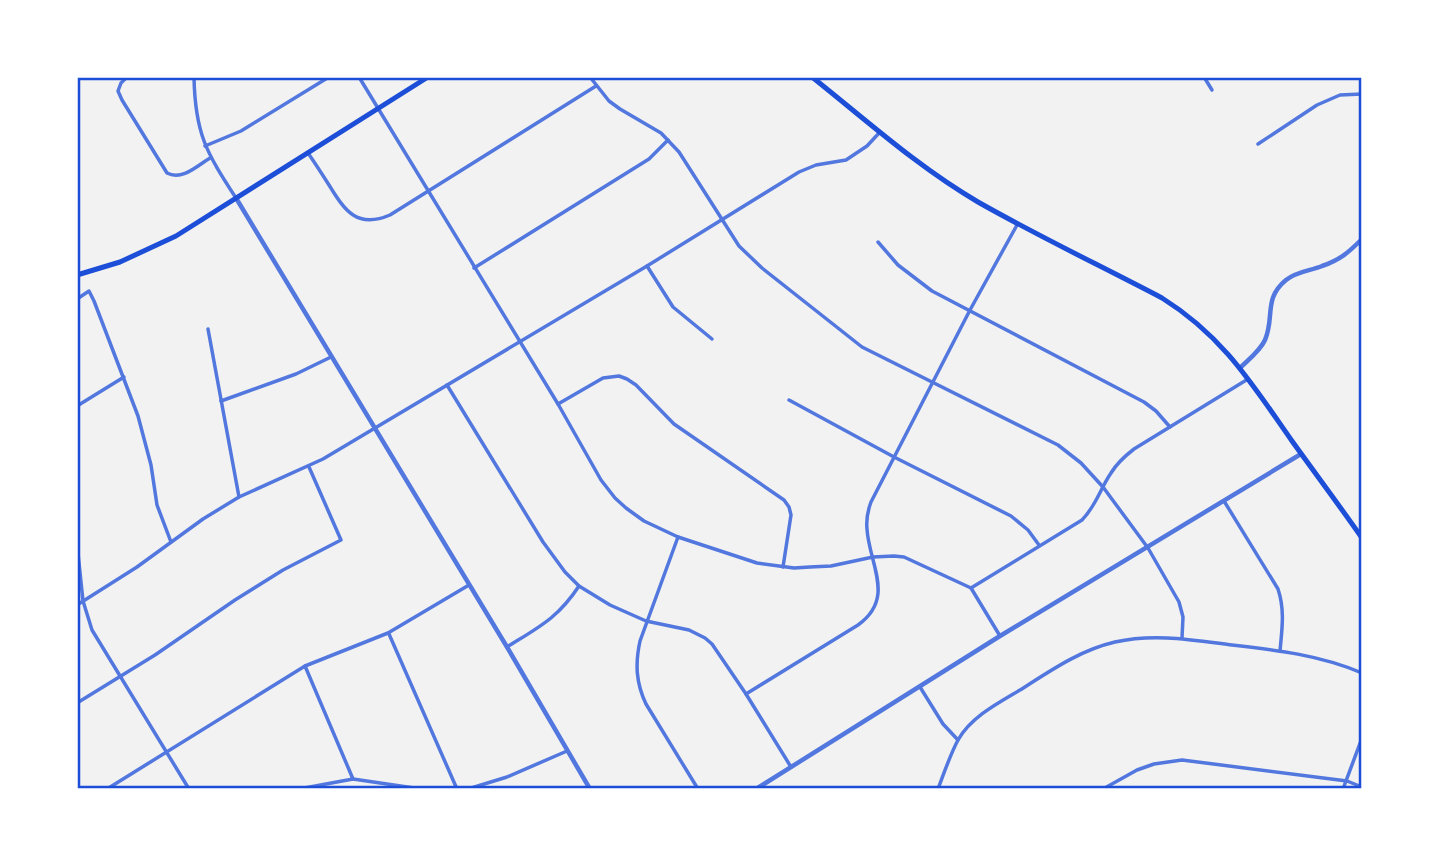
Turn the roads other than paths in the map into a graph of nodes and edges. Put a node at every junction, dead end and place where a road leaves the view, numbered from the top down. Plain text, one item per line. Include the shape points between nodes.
1 (127, 77) edge
2 (194, 77) edge
3 (329, 77) edge
4 (359, 77) edge
5 (428, 77) edge
6 (590, 77) edge
7 (812, 77) edge
8 (1204, 77) edge
9 (596, 86) junction
10 (1212, 90) dead end
11 (1362, 94) edge
12 (379, 107) junction
13 (880, 132) junction
14 (668, 140) junction
15 (1258, 144) dead end
16 (205, 146) junction
17 (307, 153) junction
18 (211, 158) junction
19 (428, 191) junction
20 (236, 198) junction
21 (721, 219) junction
22 (1018, 223) junction
23 (1362, 239) edge
24 (878, 242) dead end
25 (647, 266) junction
26 (474, 268) junction
27 (77, 275) edge
28 (77, 299) edge
29 (970, 310) junction
30 (208, 329) dead end
31 (712, 339) dead end
32 (520, 341) junction
33 (331, 357) junction
34 (1240, 368) junction
35 (124, 377) junction
36 (1248, 379) junction
37 (933, 383) junction
38 (447, 385) junction
39 (789, 400) dead end
40 (220, 401) junction
41 (558, 404) junction
42 (77, 406) edge
43 (1170, 427) junction
44 (374, 429) junction
45 (1301, 454) junction
46 (894, 457) junction
47 (309, 467) junction
48 (1103, 487) junction
49 (239, 497) junction
50 (1224, 501) junction
51 (678, 537) junction
52 (1362, 538) edge
53 (171, 542) junction
54 (77, 544) edge
55 (1039, 545) junction
56 (1148, 548) junction
57 (873, 558) junction
58 (783, 567) junction
59 (469, 585) junction
60 (579, 586) junction
61 (971, 588) junction
62 (83, 601) junction
63 (77, 605) edge
64 (646, 621) junction
65 (388, 633) junction
66 (1000, 636) junction
67 (1182, 638) junction
68 (507, 647) junction
69 (1280, 651) junction
70 (305, 666) junction
71 (1362, 673) edge
72 (120, 676) junction
73 (920, 687) junction
74 (746, 694) junction
75 (77, 704) edge
76 (1362, 738) edge
77 (958, 740) junction
78 (166, 751) junction
79 (567, 751) junction
80 (791, 767) junction
81 (353, 779) junction
82 (1347, 781) junction
83 (1362, 787) edge
84 (107, 789) edge
85 (190, 789) edge
86 (299, 789) edge
87 (421, 789) edge
88 (457, 789) edge
89 (468, 789) edge
90 (590, 789) edge
91 (698, 789) edge
92 (756, 789) edge
93 (937, 789) edge
94 (1103, 789) edge
95 (1343, 789) edge

1 - 18 street via 118,91 167,173 182,176
2 - 16 street via 197,119
3 - 16 street via 241,131
4 - 12 street
5 - 12 main road
6 - 9 street
7 - 13 main road
8 - 10 street
9 - 14 street via 609,101
9 - 19 street
11 - 15 street via 1340,95 1317,106
12 - 17 main road
12 - 19 street
13 - 21 street via 857,154 799,172
13 - 22 main road via 935,174
14 - 21 street
14 - 26 street via 649,159
16 - 18 street
17 - 19 street via 344,209 362,219 390,215
17 - 20 main road
18 - 20 street
19 - 26 street
20 - 27 main road via 165,242
20 - 33 street
21 - 25 street
21 - 37 street via 739,246 762,268 862,347
22 - 29 street
22 - 34 main road via 1176,307 1216,340
23 - 34 street via 1344,257 1286,279 1270,304 1262,346
24 - 29 street via 898,265 932,291
25 - 31 street via 673,307
25 - 32 street
26 - 32 street
28 - 35 street via 89,292
29 - 37 street
29 - 43 street via 1144,402
30 - 40 street
32 - 38 street
32 - 41 street
33 - 40 street
33 - 44 street
34 - 36 main road
35 - 42 street
35 - 53 street
36 - 43 street
36 - 45 main road
37 - 46 street
37 - 48 street via 1066,450
38 - 44 street
38 - 60 street via 553,557
39 - 46 street
40 - 49 street
41 - 51 street via 615,498 644,521
41 - 58 street via 603,379 619,376 636,385 674,424 784,500 791,515
43 - 48 street via 1122,458
44 - 47 street
44 - 59 street
45 - 50 street
45 - 52 main road
46 - 55 street via 1011,516
46 - 57 street via 868,509
47 - 49 street
47 - 72 street via 341,540 235,600
48 - 55 street via 1082,520
48 - 56 street
49 - 53 street
50 - 56 street
50 - 69 street via 1278,589 1283,608
51 - 58 street via 749,561
51 - 64 street
53 - 62 street
54 - 62 street
55 - 61 street
56 - 66 street
56 - 67 street via 1180,602
57 - 58 street via 831,566
57 - 61 street via 904,557
57 - 74 street via 878,592 869,615
59 - 65 street
59 - 68 street
60 - 64 street
60 - 68 street via 556,615
61 - 66 street
62 - 63 street
62 - 72 street via 92,629
64 - 74 street via 684,628 705,638
64 - 91 street via 636,663 642,695
65 - 70 street
65 - 88 street
66 - 73 street
67 - 69 street
67 - 77 street via 1137,638 1087,651 994,706
68 - 79 street
69 - 71 street
70 - 78 street
70 - 81 street
72 - 75 street
72 - 78 street
73 - 77 street
73 - 80 street
74 - 80 street
76 - 82 street
77 - 93 street
78 - 84 street
78 - 85 street
79 - 89 street
79 - 90 street
80 - 92 street
81 - 86 street
81 - 87 street
82 - 83 street
82 - 94 street via 1182,760 1137,770
82 - 95 street

